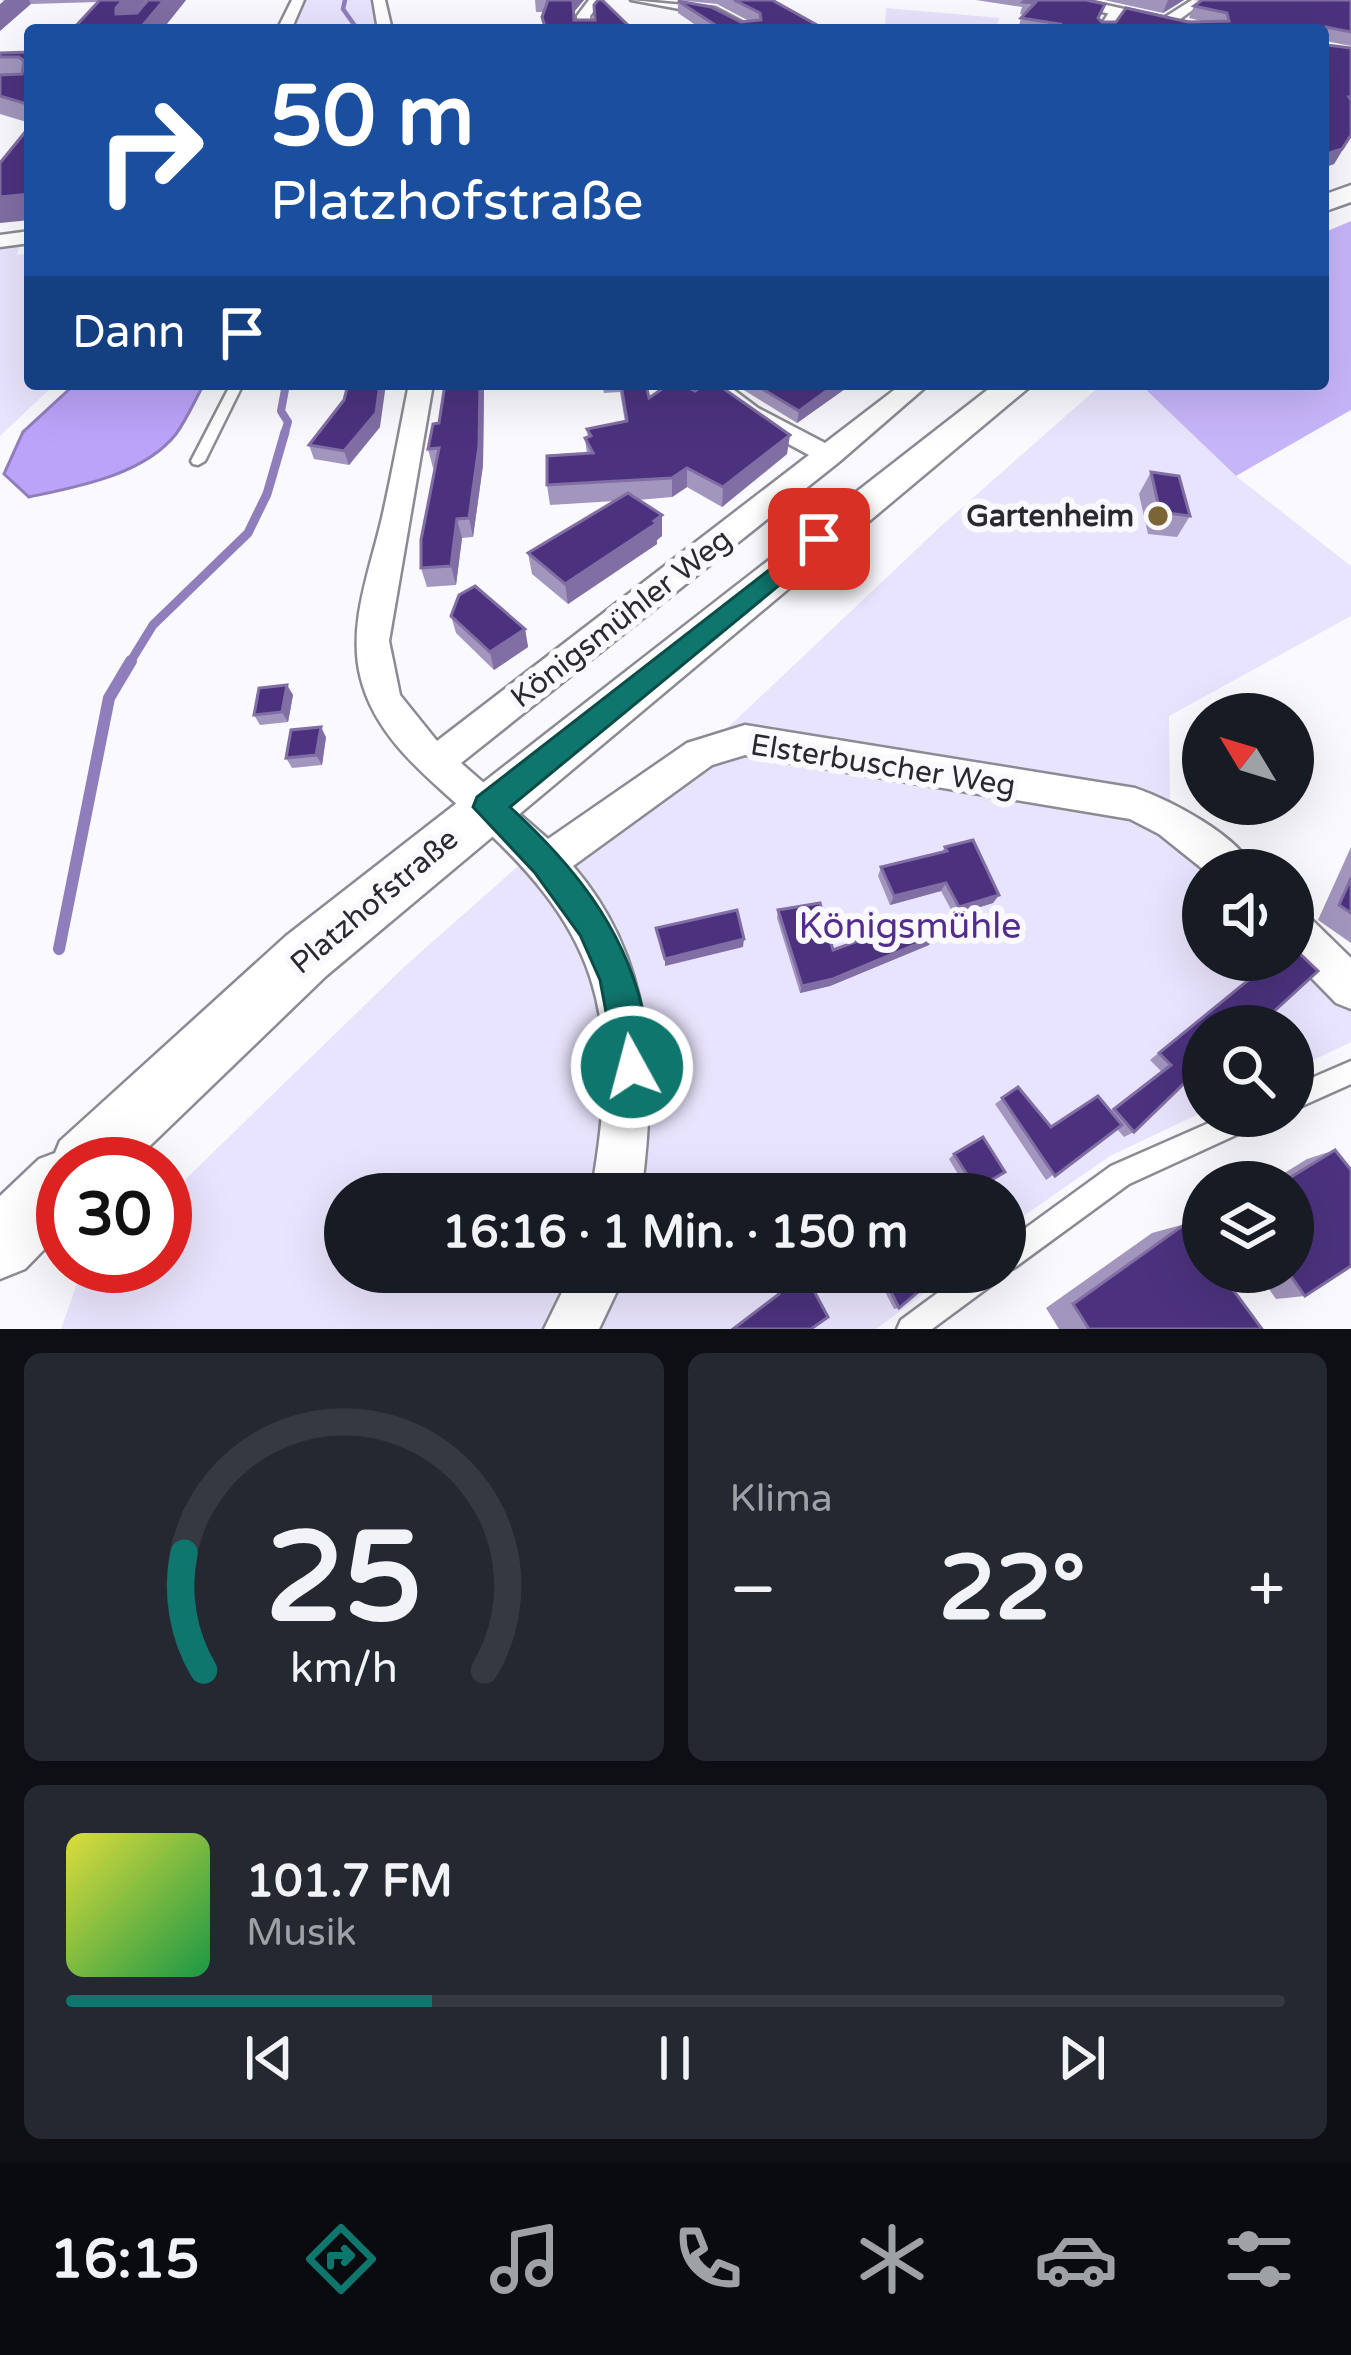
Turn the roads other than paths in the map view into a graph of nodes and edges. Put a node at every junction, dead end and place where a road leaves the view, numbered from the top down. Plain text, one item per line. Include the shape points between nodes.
1 (637, 0) edge
2 (1056, 0) edge
3 (1198, 1) edge
4 (1118, 8) edge
5 (1167, 22) junction
6 (738, 24) edge
7 (1178, 24) edge
8 (234, 390) edge
9 (420, 390) edge
10 (719, 390) edge
11 (910, 390) edge
12 (1009, 390) edge
13 (830, 456) junction
14 (198, 461) dead end
15 (425, 751) junction
16 (488, 807) junction
17 (1207, 849) edge
18 (547, 862) junction
19 (1314, 951) edge
20 (1351, 988) edge
21 (1351, 1072) edge
22 (1314, 1089) edge
23 (111, 1137) edge
24 (1204, 1137) edge
25 (620, 1173) edge
26 (36, 1209) edge
27 (1026, 1243) edge
28 (0, 1244) edge
29 (590, 1293) edge
30 (601, 1293) edge
31 (959, 1293) edge
32 (572, 1329) edge
33 (604, 1329) edge
34 (910, 1329) edge

1 - 6 street
2 - 4 main road
3 - 5 street
4 - 5 main road
5 - 7 main road
8 - 14 lane
9 - 15 street via 371,642 379,686
10 - 13 street
11 - 13 street, Königsmühler Weg
12 - 16 main road, Platzhofstraße
13 - 15 street, Königsmühler Weg
15 - 16 street
16 - 18 street
16 - 23 main road, Platzhofstraße via 306,956
17 - 18 street, Elsterbuscher Weg via 1135,804 745,740 700,754
18 - 25 street via 592,923 630,1033 630,1119
19 - 20 street
21 - 22 lane
24 - 27 lane via 1120,1174
26 - 28 main road
29 - 32 street
30 - 33 street
31 - 34 lane

